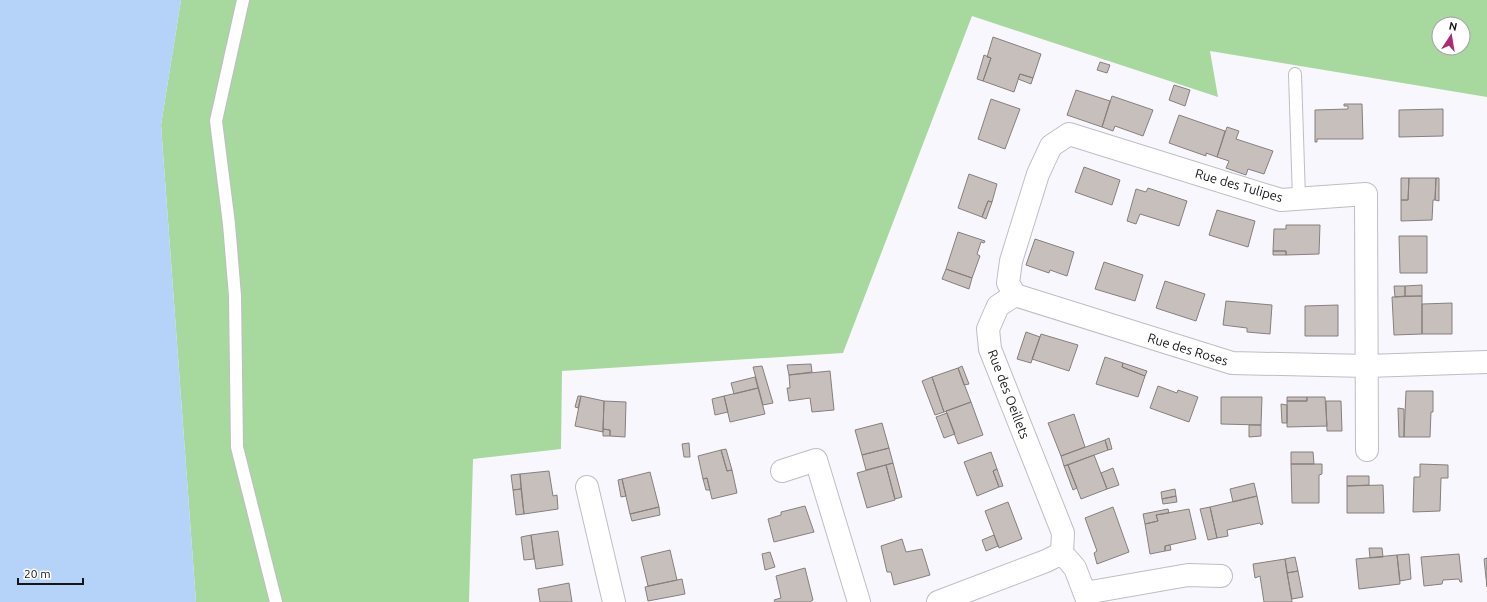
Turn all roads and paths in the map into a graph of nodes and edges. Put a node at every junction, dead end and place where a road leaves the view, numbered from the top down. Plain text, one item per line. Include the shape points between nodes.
1 (243, 0) edge
2 (1295, 74) dead end
3 (1299, 199) junction
4 (1015, 295) junction
5 (1478, 363) edge
6 (1367, 366) junction
7 (1367, 450) dead end
8 (782, 471) dead end
9 (587, 487) dead end
10 (1062, 553) junction
11 (1221, 576) dead end
12 (1086, 598) edge
13 (276, 602) edge
14 (614, 602) edge
15 (859, 602) edge
16 (938, 602) edge

1 - 13 lane via 216,121 235,296 237,448
2 - 3 lane
3 - 4 street, Rue des Tulipes via 1281,200 1069,134 1051,146 1038,174 1010,261 1008,283
3 - 6 street, Rue des Tulipes via 1366,194
4 - 6 street, Rue des Roses via 1232,363
4 - 10 street, Rue des Oeillets via 998,306 988,329 990,349 1063,533
5 - 6 street, Rue des Roses
6 - 7 street
8 - 15 street via 816,460
9 - 14 street
10 - 12 street via 1075,568
10 - 16 street via 1046,562
11 - 12 street via 1188,575

